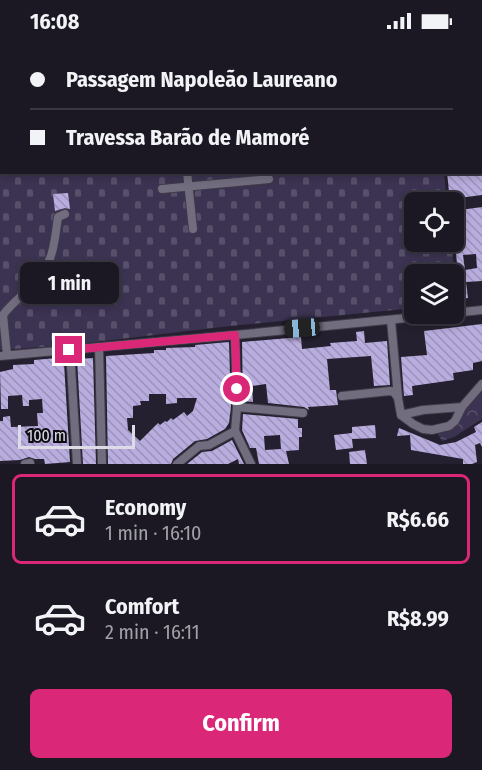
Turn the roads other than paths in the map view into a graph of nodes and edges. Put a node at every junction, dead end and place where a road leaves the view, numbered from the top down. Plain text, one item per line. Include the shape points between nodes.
1 (187, 174) edge
2 (269, 179) dead end
3 (189, 187) junction
4 (162, 189) dead end
5 (65, 214) dead end
6 (193, 229) dead end
7 (482, 310) edge
8 (464, 312) edge
9 (404, 319) edge
10 (391, 320) junction
11 (235, 335) junction
12 (99, 347) junction
13 (69, 350) junction
14 (4, 356) edge
15 (482, 384) edge
16 (342, 396) dead end
17 (398, 398) junction
18 (237, 407) junction
19 (462, 407) junction
20 (303, 413) dead end
21 (401, 415) junction
22 (234, 431) junction
23 (76, 464) edge
24 (102, 464) edge
25 (177, 464) edge
26 (251, 464) edge

1 - 3 street
2 - 3 street
3 - 4 street
3 - 6 street
5 - 14 street via 58,217 53,252 41,276 3,315
7 - 8 street
9 - 10 street
10 - 11 street
10 - 17 street
11 - 12 street
11 - 18 street
12 - 13 street
12 - 24 street
13 - 14 street
13 - 23 street
15 - 19 street
16 - 17 street via 390,391
17 - 21 street
18 - 20 street
18 - 22 street
19 - 21 street
19 - 21 street via 455,421 432,430 412,424
22 - 25 street via 209,445 199,446
22 - 26 street

